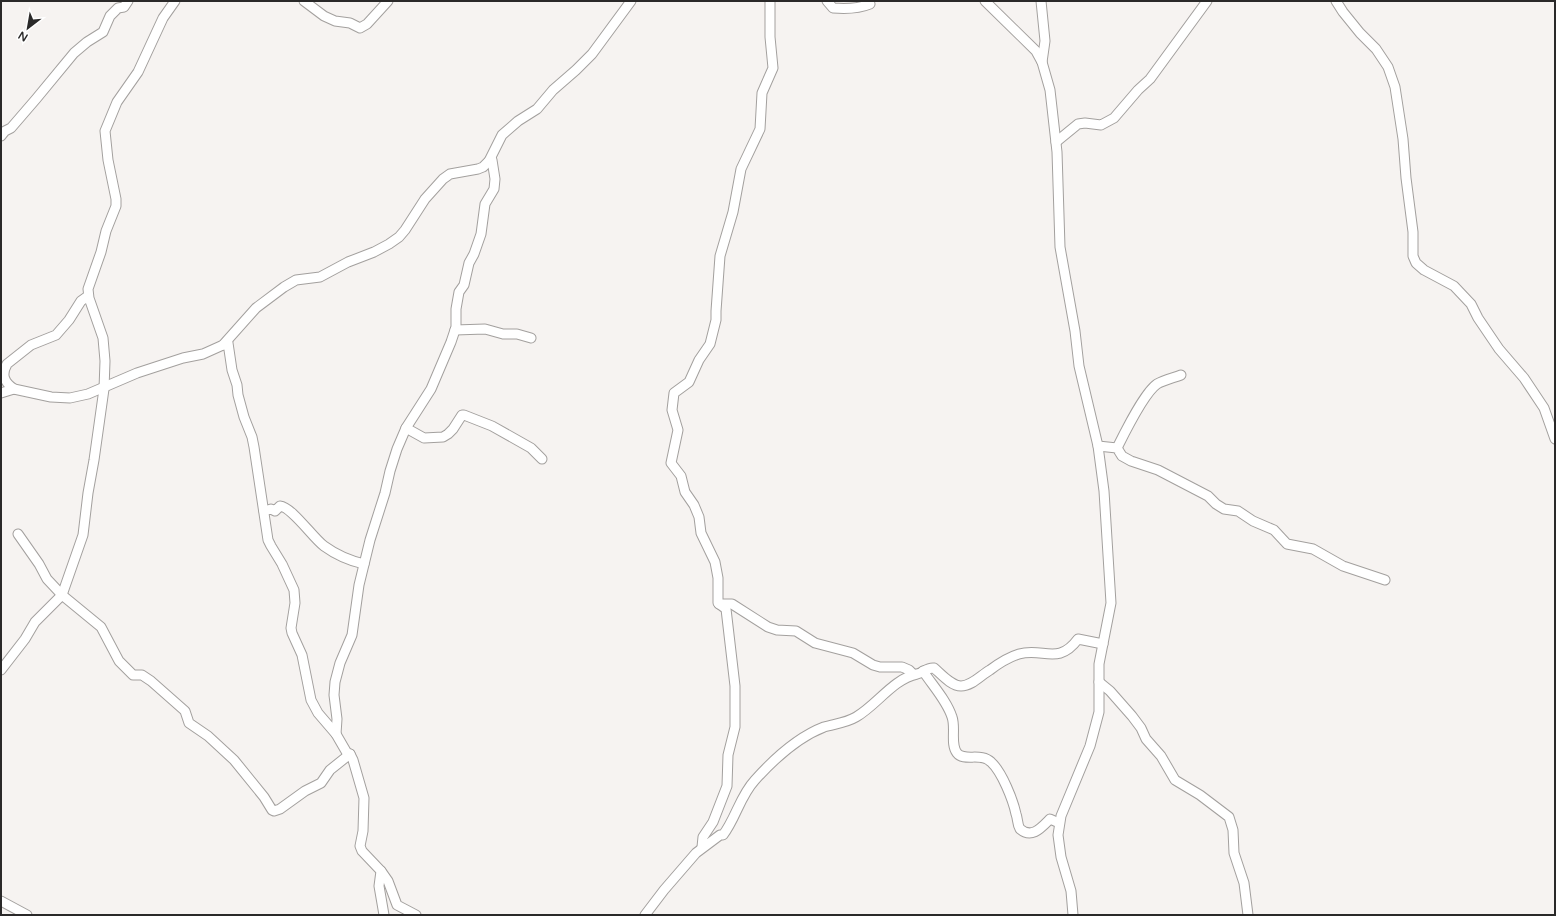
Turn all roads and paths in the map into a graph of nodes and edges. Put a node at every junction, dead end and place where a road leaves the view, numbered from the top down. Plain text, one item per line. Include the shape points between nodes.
1 (128, 1) edge
2 (175, 1) edge
3 (304, 1) edge
4 (388, 1) edge
5 (631, 1) edge
6 (770, 1) edge
7 (827, 1) edge
8 (985, 1) edge
9 (1041, 1) edge
10 (1207, 1) edge
11 (1336, 1) edge
12 (870, 4) dead end
13 (1042, 62) junction
14 (1, 136) edge
15 (1056, 142) junction
16 (489, 161) junction
17 (88, 296) junction
18 (455, 330) junction
19 (531, 338) dead end
20 (223, 345) junction
21 (1181, 375) dead end
22 (103, 388) junction
23 (14, 389) junction
24 (1, 393) edge
25 (406, 428) junction
26 (1555, 439) edge
27 (1098, 446) junction
28 (1117, 448) junction
29 (542, 459) dead end
30 (264, 511) junction
31 (18, 534) dead end
32 (364, 564) junction
33 (1385, 580) dead end
34 (62, 595) junction
35 (718, 604) junction
36 (1103, 644) junction
37 (1, 670) edge
38 (923, 671) junction
39 (913, 674) junction
40 (1099, 682) junction
41 (336, 734) junction
42 (350, 754) junction
43 (1060, 823) junction
44 (702, 847) junction
45 (381, 871) junction
46 (1, 901) edge
47 (27, 915) edge
48 (384, 915) edge
49 (416, 915) edge
50 (645, 915) edge
51 (1073, 915) edge
52 (1248, 915) edge

1 - 14 street via 124,7 118,8 110,16 104,32 74,54 36,100
2 - 17 street via 163,18 138,72 117,102 105,131 116,206 89,281
3 - 4 street via 324,16 360,28
5 - 16 street via 592,54 553,90 537,109 502,135
6 - 35 street via 773,68 762,93 760,130 741,168 733,212 720,256 716,320 711,342 699,360 690,382 674,394 672,405 678,430 671,463 681,476 685,492 694,505 701,533 715,562
7 - 12 street via 831,7 836,8 862,8
8 - 13 street via 1032,47
9 - 13 street via 1045,40
10 - 15 street via 1159,68 1114,118 1101,125 1078,124
11 - 26 street via 1376,49 1388,68 1395,87 1403,138 1413,232 1413,256 1416,263 1454,286 1471,304 1499,349 1524,378 1544,408
13 - 15 street via 1050,90
15 - 27 street via 1060,247 1079,366
16 - 18 street via 492,160 494,169 494,189 485,204 481,234 469,263 464,285 459,292
16 - 20 street via 478,169 450,174 443,179 425,199 405,230 389,244 320,277 296,280 272,295 256,308
17 - 22 street via 103,338
17 - 23 street via 81,301 56,335 27,347 7,364 4,377 7,384
18 - 19 street via 485,329
18 - 25 street via 432,389
20 - 22 street via 203,354 137,373
20 - 30 street via 228,343 230,346 238,395 252,437
21 - 28 street via 1158,384 1150,391
22 - 23 street via 70,398 51,397
22 - 34 street via 84,535
23 - 24 street
25 - 29 street via 424,438 443,437 464,415 492,426 531,448
25 - 32 street via 397,448
27 - 28 street
27 - 36 street via 1105,505 1111,603
28 - 33 street via 1122,456 1131,461 1158,470 1208,496 1216,504 1238,511 1274,530 1287,544 1313,548 1343,566
30 - 32 street via 275,511 280,506 288,508 324,546
30 - 41 street via 271,546 294,590 295,603 291,628 302,655 311,700 318,713
31 - 34 street via 47,579
32 - 41 street via 352,635 335,682
34 - 37 street via 35,622
34 - 42 street via 101,627 119,661 133,675 142,675 152,681 185,711 189,723 208,736 228,755 272,810 280,809 321,783 330,770
35 - 39 street via 732,604 768,627 796,631 815,643 850,652 877,666 902,667
35 - 44 street via 726,609 732,651 736,686 735,727 728,755 727,786 713,822 702,837
36 - 38 street via 1078,639 1072,648 1055,654 1019,654 963,686 950,682 934,668 930,667
36 - 40 street
38 - 39 street
38 - 43 street via 951,713 956,752 965,757 978,756 988,759 995,766 1009,794 1020,829 1032,833 1037,832 1050,819
39 - 44 street via 855,718 824,727 781,754 748,789 723,835
40 - 43 street via 1099,712
40 - 52 street via 1132,716 1175,780 1229,817 1233,830 1234,853 1244,883
41 - 42 street
42 - 45 street via 364,798 360,846
43 - 51 street via 1060,851 1071,891
44 - 50 street
45 - 48 street via 379,886
45 - 49 street via 398,906
46 - 47 street

